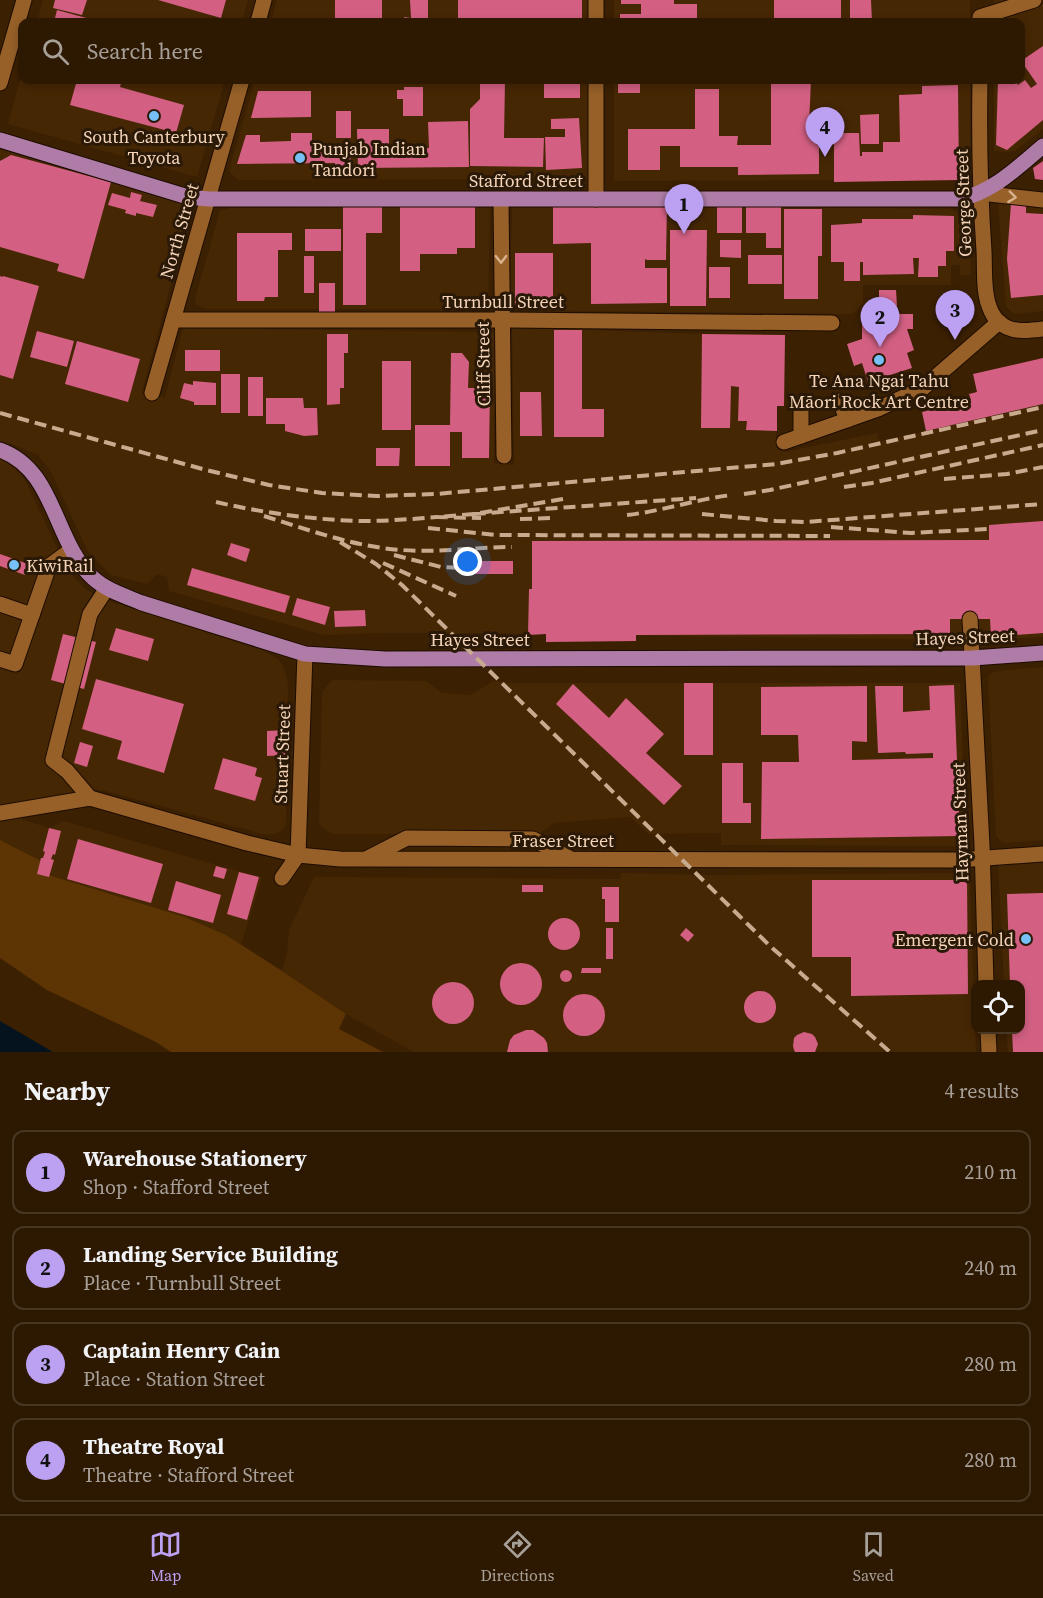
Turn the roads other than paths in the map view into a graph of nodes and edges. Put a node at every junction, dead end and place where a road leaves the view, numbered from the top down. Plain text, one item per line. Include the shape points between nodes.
1 (24, 0) edge
2 (264, 0) edge
3 (596, 0) edge
4 (980, 0) edge
5 (1034, 0) edge
6 (19, 18) edge
7 (259, 18) edge
8 (596, 18) edge
9 (980, 18) edge
10 (985, 18) edge
11 (18, 21) edge
12 (0, 83) edge
13 (241, 84) edge
14 (596, 84) edge
15 (980, 84) edge
16 (0, 140) edge
17 (1043, 146) edge
18 (980, 193) junction
19 (209, 199) junction
20 (596, 199) junction
21 (501, 200) junction
22 (1043, 200) edge
23 (173, 320) junction
24 (502, 320) junction
25 (832, 322) dead end
26 (999, 322) junction
27 (1043, 330) edge
28 (152, 393) dead end
29 (840, 400) dead end
30 (801, 411) dead end
31 (847, 420) junction
32 (801, 436) junction
33 (784, 442) dead end
34 (0, 450) edge
35 (504, 456) dead end
36 (72, 550) junction
37 (107, 588) junction
38 (0, 604) edge
39 (32, 615) junction
40 (970, 619) dead end
41 (1043, 653) edge
42 (305, 654) junction
43 (0, 658) edge
44 (972, 658) junction
45 (90, 798) junction
46 (0, 813) edge
47 (1043, 854) edge
48 (298, 855) junction
49 (982, 858) junction
50 (366, 860) junction
51 (571, 860) junction
52 (282, 878) dead end
53 (986, 980) edge
54 (988, 1034) edge
55 (989, 1052) edge

1 - 6 street
2 - 7 street
3 - 8 street
4 - 9 street
5 - 10 street
11 - 12 street
13 - 19 street, North Street
14 - 20 street
15 - 18 street, George Street
16 - 19 main road, Stafford Street via 183,195
17 - 18 main road, Stafford Street
18 - 20 main road, Stafford Street via 949,200
18 -> 22 street
18 - 26 street, George Street via 988,301
19 - 21 main road, Stafford Street
19 - 23 street, North Street
20 - 21 main road, Stafford Street
21 -> 24 street, Cliff Street
23 - 24 street, Turnbull Street
23 - 28 street, North Street
24 - 25 street, Turnbull Street
24 - 35 street, Cliff Street
26 - 27 street via 1022,331
26 - 31 street via 923,388
29 - 31 street
30 - 32 street
31 - 32 street
32 - 33 street
34 - 36 main road, Hayes Street via 38,478
36 - 37 main road, Hayes Street via 92,577
36 - 39 street via 49,566
37 - 42 main road, Hayes Street via 142,603
37 - 45 street via 90,614 53,760
38 - 39 street
39 - 43 street via 15,664
40 - 44 street, Hayman Street
41 - 44 main road, Hayes Street
42 - 44 main road, Hayes Street via 385,659
42 - 48 street, Stuart Street
44 - 49 street, Hayman Street
45 - 46 street
45 - 48 street, Fraser Street
47 - 49 street, Fraser Street
48 - 50 street, Fraser Street
48 - 52 street
49 - 51 street, Fraser Street
49 - 53 street, Hayman Street
50 - 51 street, Fraser Street
50 - 51 street via 407,838 533,839
54 - 55 street

